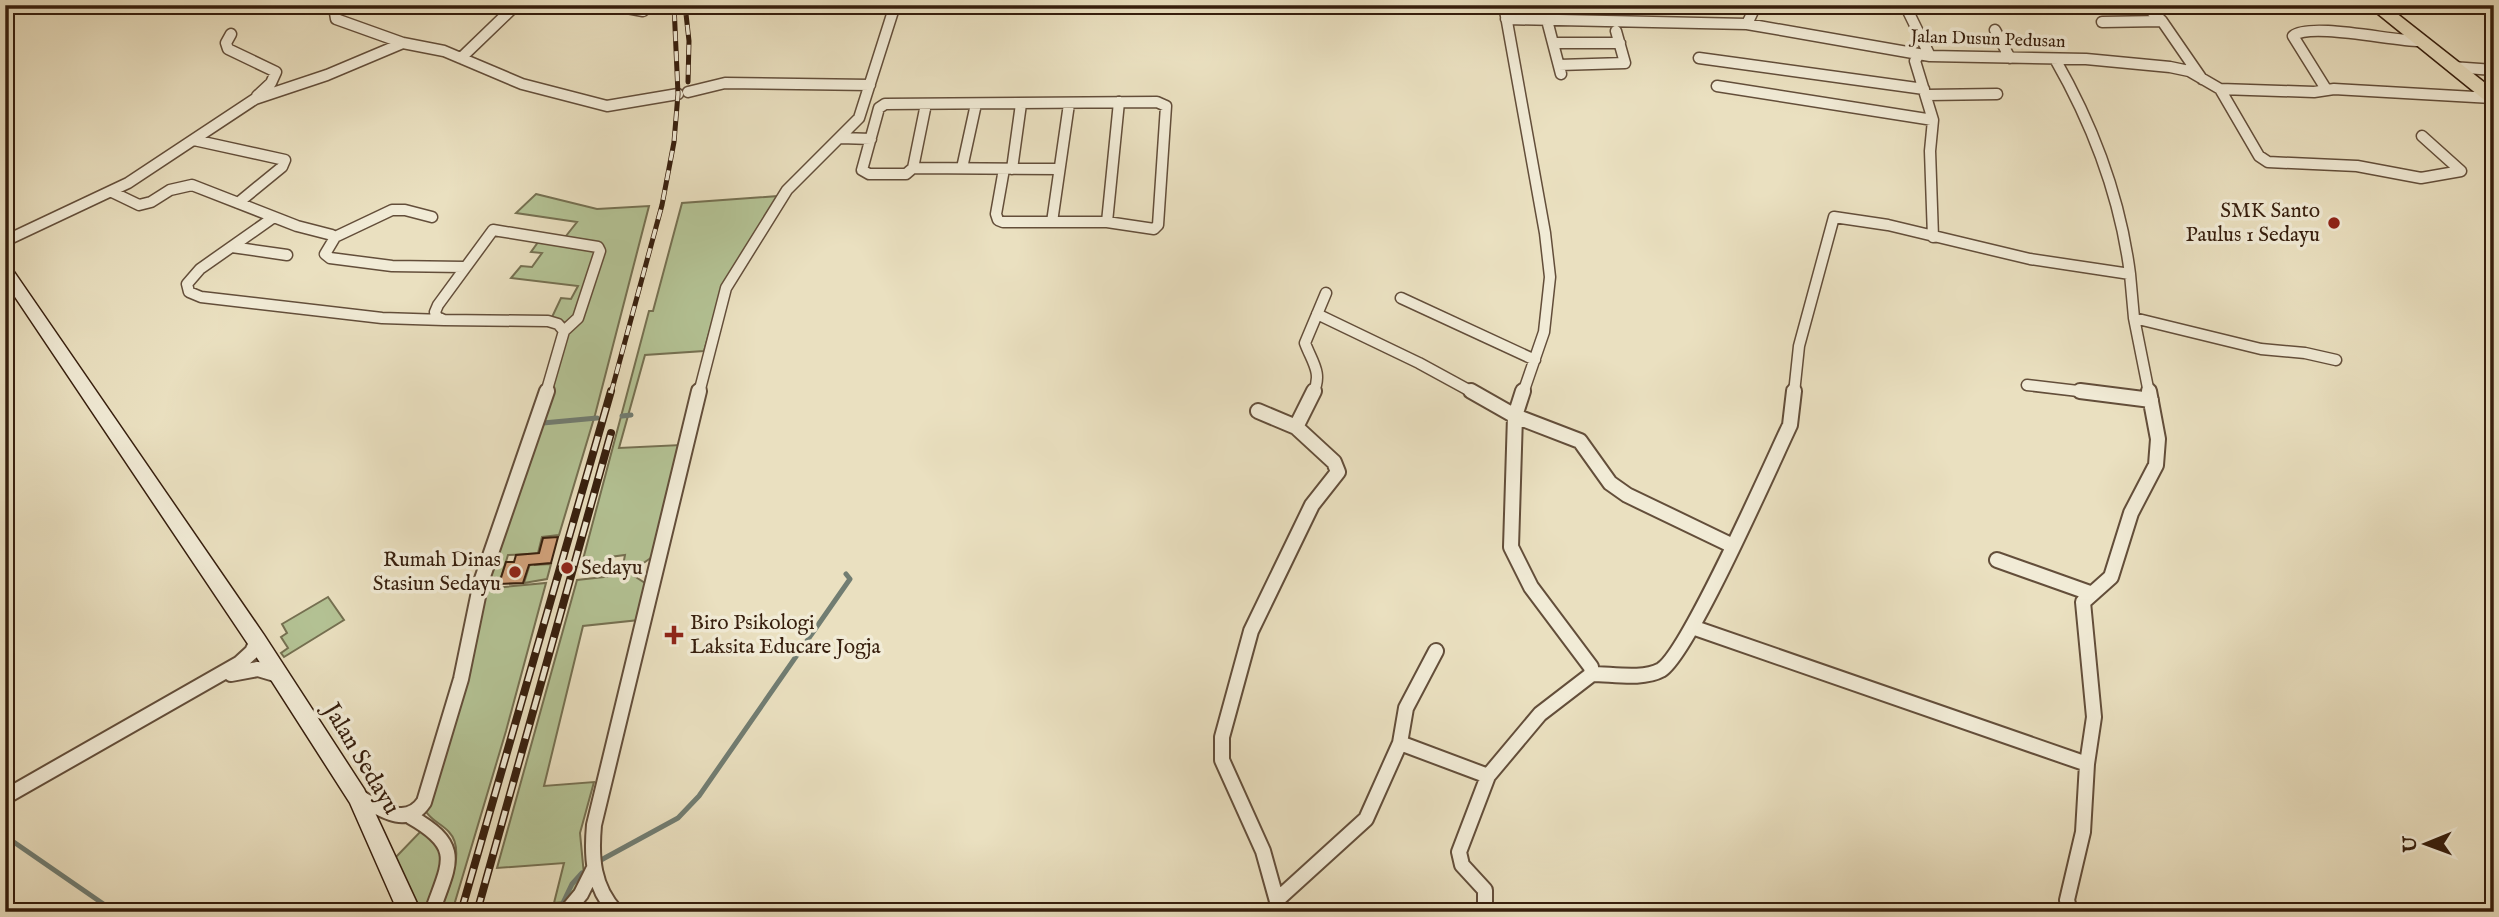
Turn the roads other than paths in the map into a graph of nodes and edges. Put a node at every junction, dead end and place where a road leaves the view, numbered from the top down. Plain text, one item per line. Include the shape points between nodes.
1 (340, 5) edge
2 (516, 5) edge
3 (611, 5) edge
4 (895, 5) edge
5 (1504, 5) edge
6 (1544, 5) edge
7 (1756, 5) edge
8 (1905, 5) edge
9 (2145, 5) edge
10 (2375, 5) edge
11 (643, 11) dead end
12 (1506, 19) junction
13 (1547, 20) junction
14 (2162, 21) junction
15 (2102, 22) dead end
16 (1748, 24) junction
17 (1995, 30) dead end
18 (1616, 31) dead end
19 (231, 34) dead end
20 (2420, 41) junction
21 (403, 43) junction
22 (1620, 43) junction
23 (1553, 44) junction
24 (1925, 55) junction
25 (461, 58) junction
26 (1699, 58) dead end
27 (2011, 58) junction
28 (2055, 59) junction
29 (2452, 67) junction
30 (2494, 70) edge
31 (276, 72) junction
32 (2202, 80) junction
33 (870, 85) junction
34 (1717, 86) dead end
35 (291, 87) junction
36 (2220, 89) junction
37 (2326, 89) junction
38 (1925, 92) junction
39 (1997, 94) dead end
40 (2493, 98) edge
41 (255, 99) junction
42 (1119, 102) junction
43 (926, 104) junction
44 (976, 104) junction
45 (1021, 104) junction
46 (1069, 104) junction
47 (1933, 120) junction
48 (854, 125) junction
49 (875, 125) junction
50 (2422, 136) dead end
51 (841, 138) junction
52 (871, 139) junction
53 (194, 140) junction
54 (962, 168) junction
55 (913, 169) junction
56 (1008, 169) junction
57 (1059, 169) junction
58 (112, 192) junction
59 (238, 203) junction
60 (274, 217) junction
61 (432, 217) dead end
62 (1052, 222) junction
63 (1107, 222) junction
64 (335, 237) junction
65 (1933, 237) junction
66 (5, 241) edge
67 (232, 247) junction
68 (287, 255) dead end
69 (464, 267) junction
70 (5, 270) edge
71 (2130, 274) junction
72 (1326, 293) dead end
73 (1401, 298) dead end
74 (1324, 317) junction
75 (2134, 318) junction
76 (444, 320) junction
77 (564, 331) junction
78 (1535, 360) junction
79 (2336, 360) dead end
80 (2027, 385) dead end
81 (2151, 400) junction
82 (1258, 411) dead end
83 (1515, 416) junction
84 (1296, 427) junction
85 (1733, 546) junction
86 (1997, 560) dead end
87 (2090, 593) junction
88 (1692, 627) junction
89 (257, 641) junction
90 (1436, 651) dead end
91 (278, 675) junction
92 (1587, 678) junction
93 (208, 682) junction
94 (1401, 743) junction
95 (2087, 764) junction
96 (1488, 776) junction
97 (358, 796) junction
98 (5, 797) edge
99 (411, 817) junction
100 (593, 870) junction
101 (1279, 905) edge
102 (410, 912) edge
103 (432, 912) edge
104 (566, 912) edge
105 (616, 912) edge
106 (1485, 912) edge
107 (2070, 912) edge

1 - 21 street via 336,19
2 - 25 street
3 - 11 street
4 - 33 street
5 - 12 street
6 - 13 street
7 - 16 street
8 - 24 street
9 - 14 street
10 - 20 highway
12 - 13 street, Jalan Dusun Pedusan
12 - 78 street via 1549,261 1547,313
13 - 16 street, Jalan Dusun Pedusan
13 - 23 street
14 - 15 street
14 - 32 street
16 - 24 street, Jalan Dusun Pedusan
17 - 27 street
18 - 22 street
19 - 31 street via 226,43 229,49
20 - 29 highway
20 - 37 street via 2298,32 2293,36
21 - 25 street
21 - 35 street
22 - 23 street
22 - 23 street via 1623,64 1560,69
24 - 27 street, Jalan Dusun Pedusan
24 - 38 street via 1915,61
25 - 33 street via 523,84 607,106 725,83
26 - 38 street
27 - 28 street, Jalan Dusun Pedusan
28 - 32 street, Jalan Dusun Pedusan via 2170,67
28 - 71 street via 2088,117 2107,169 2125,229
29 - 30 street
29 - 40 highway
31 - 35 street via 286,77
31 - 41 street
32 - 36 street, Jalan Dusun Pedusan
33 - 48 street
34 - 47 street
35 - 41 street
36 - 37 street
36 - 50 street via 2259,156 2275,164 2357,166 2405,177 2461,171
37 - 40 street
38 - 39 street
38 - 47 street
41 - 53 street
42 - 46 street
42 - 63 street
42 - 63 street via 1166,106 1158,225 1150,229
43 - 44 street
43 - 49 street via 885,104 879,108
43 - 55 street
44 - 45 street
44 - 54 street
45 - 46 street
45 - 56 street
46 - 57 street
47 - 65 street
48 - 49 street
48 - 51 street
49 - 52 street
51 - 52 street
51 - 100 street via 788,189 721,302 602,788 594,825
52 - 55 street via 863,172 906,174
53 - 58 street
53 - 59 street via 285,160
54 - 55 street
54 - 56 street
56 - 57 street
56 - 62 street via 998,220
57 - 62 street
58 - 59 street via 139,205 192,185
58 - 66 street
59 - 60 street
60 - 64 street
60 - 67 street
61 - 64 street via 392,210
62 - 63 street
64 - 69 street via 326,251 330,258 392,266
65 - 71 street via 2030,259
65 - 85 street via 1839,215 1832,219 1799,346 1790,425
67 - 68 street
67 - 76 street via 191,278 189,292 382,318
69 - 76 street via 435,312
69 - 77 street via 493,230 598,247 578,318
70 - 89 street, Jalan Sedayu
71 - 75 street
72 - 74 street
73 - 78 street
74 - 83 street
74 - 84 street via 1305,343 1318,370 1317,384 1297,416
75 - 79 street via 2262,349
75 - 81 street
76 - 77 street via 548,321
77 - 99 street via 481,582 461,680 424,802
78 - 83 street
80 - 81 street
81 - 87 street via 2158,439 2156,465 2131,513 2111,577
82 - 84 street
83 - 85 street via 1580,441 1609,483
83 - 92 street via 1511,547 1531,587 1591,667
84 - 101 street via 1334,462 1338,472 1312,505 1251,631 1222,737 1222,760 1263,851
85 - 88 street
86 - 87 street
87 - 95 street via 2083,602 2094,717
88 - 92 street via 1659,671
88 - 95 street
89 - 91 street, Jalan Sedayu
89 - 93 street via 247,657
90 - 94 street via 1406,708
91 - 93 street via 250,670
91 - 97 street, Jalan Sedayu
92 - 96 street via 1540,714
93 - 98 street
94 - 96 street
94 - 101 street via 1366,819
95 - 107 street via 2082,832 2067,900
96 - 106 street via 1460,852 1462,865 1485,890
97 - 99 street via 394,816
97 - 102 street, Jalan Sedayu
99 - 103 street via 449,848 449,863
100 - 104 street
100 - 105 street via 601,894

